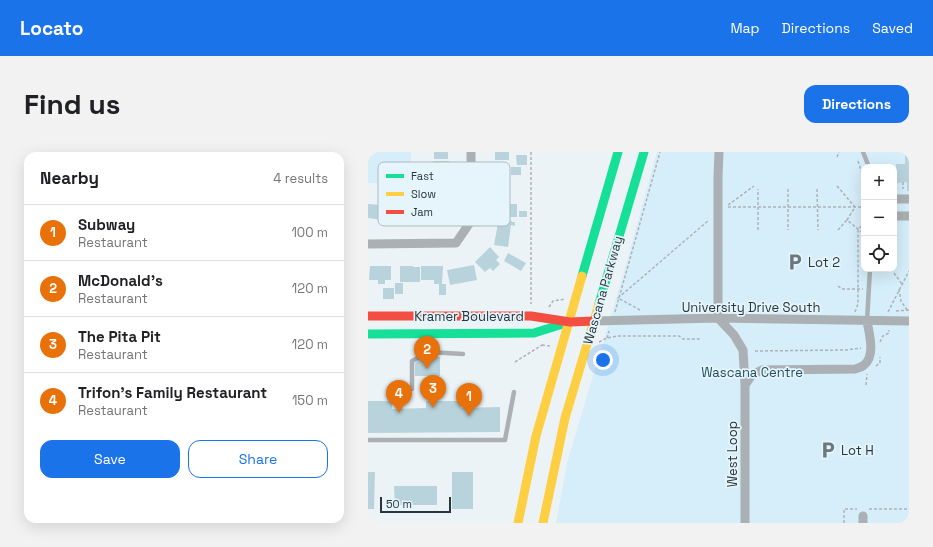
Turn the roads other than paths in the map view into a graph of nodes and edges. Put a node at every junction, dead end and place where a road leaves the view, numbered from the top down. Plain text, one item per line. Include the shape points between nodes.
1 (618, 152) edge
2 (644, 152) edge
3 (719, 152) edge
4 (863, 152) edge
5 (868, 164) edge
6 (897, 199) edge
7 (909, 199) edge
8 (897, 216) edge
9 (909, 216) edge
10 (467, 226) edge
11 (368, 244) edge
12 (870, 272) edge
13 (368, 316) edge
14 (867, 316) junction
15 (718, 318) junction
16 (594, 321) junction
17 (909, 321) edge
18 (570, 322) junction
19 (368, 334) edge
20 (463, 354) dead end
21 (745, 385) junction
22 (412, 389) dead end
23 (514, 392) dead end
24 (368, 440) edge
25 (518, 523) edge
26 (543, 523) edge
27 (745, 523) edge

1 - 18 main road, Wascana Parkway
2 - 16 main road, Wascana Parkway
3 - 15 street
4 - 5 lane
6 - 7 street
8 - 9 street
10 - 11 street via 456,243
12 - 14 lane
13 - 18 main road, Kramer Boulevard via 531,316
14 - 15 street, University Drive South
14 - 17 street, University Drive South
14 - 21 street via 870,348 868,361 864,366 855,369 762,370 752,375
15 - 16 street, University Drive South
15 - 21 street, West Loop via 744,350
16 - 18 main road, Kramer Boulevard
16 - 26 main road, Wascana Parkway via 565,418
18 - 19 main road, Kramer Boulevard via 534,332
18 - 25 main road, Wascana Parkway via 536,436
20 - 22 lane via 429,352 412,361
21 - 27 street, West Loop
23 - 24 lane via 505,440

